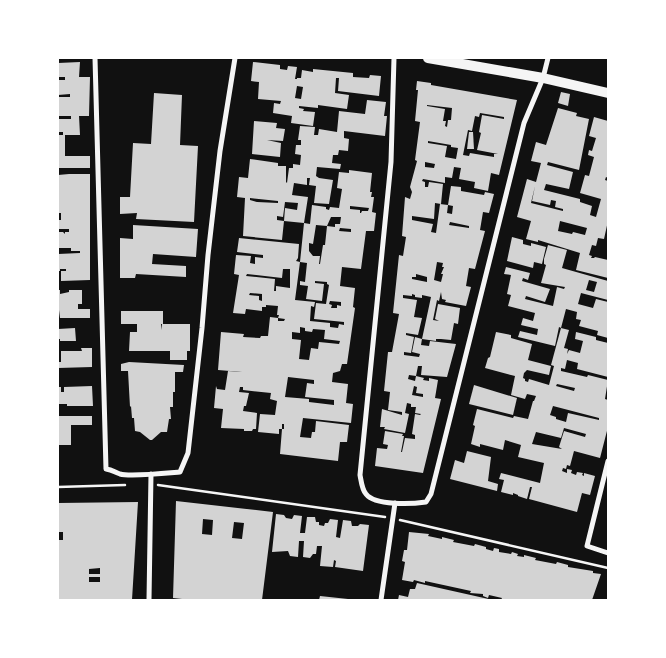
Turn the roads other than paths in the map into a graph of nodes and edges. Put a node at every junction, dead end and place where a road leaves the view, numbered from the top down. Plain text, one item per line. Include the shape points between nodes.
1 (95, 58) edge
2 (235, 58) edge
3 (394, 58) edge
4 (428, 58) edge
5 (548, 58) edge
6 (543, 78) junction
7 (608, 93) edge
8 (608, 461) edge
9 (151, 474) junction
10 (395, 503) junction
11 (608, 552) edge
12 (149, 600) edge
13 (381, 600) edge

1 - 9 street via 106,469 120,474
2 - 9 street via 220,151 188,453 180,472
3 - 10 street via 391,162 360,475 366,494 373,499
4 - 6 main road
5 - 6 street
6 - 7 main road
6 - 10 street via 524,123 431,494 426,502
8 - 11 street via 587,546
9 - 12 street
10 - 13 street

